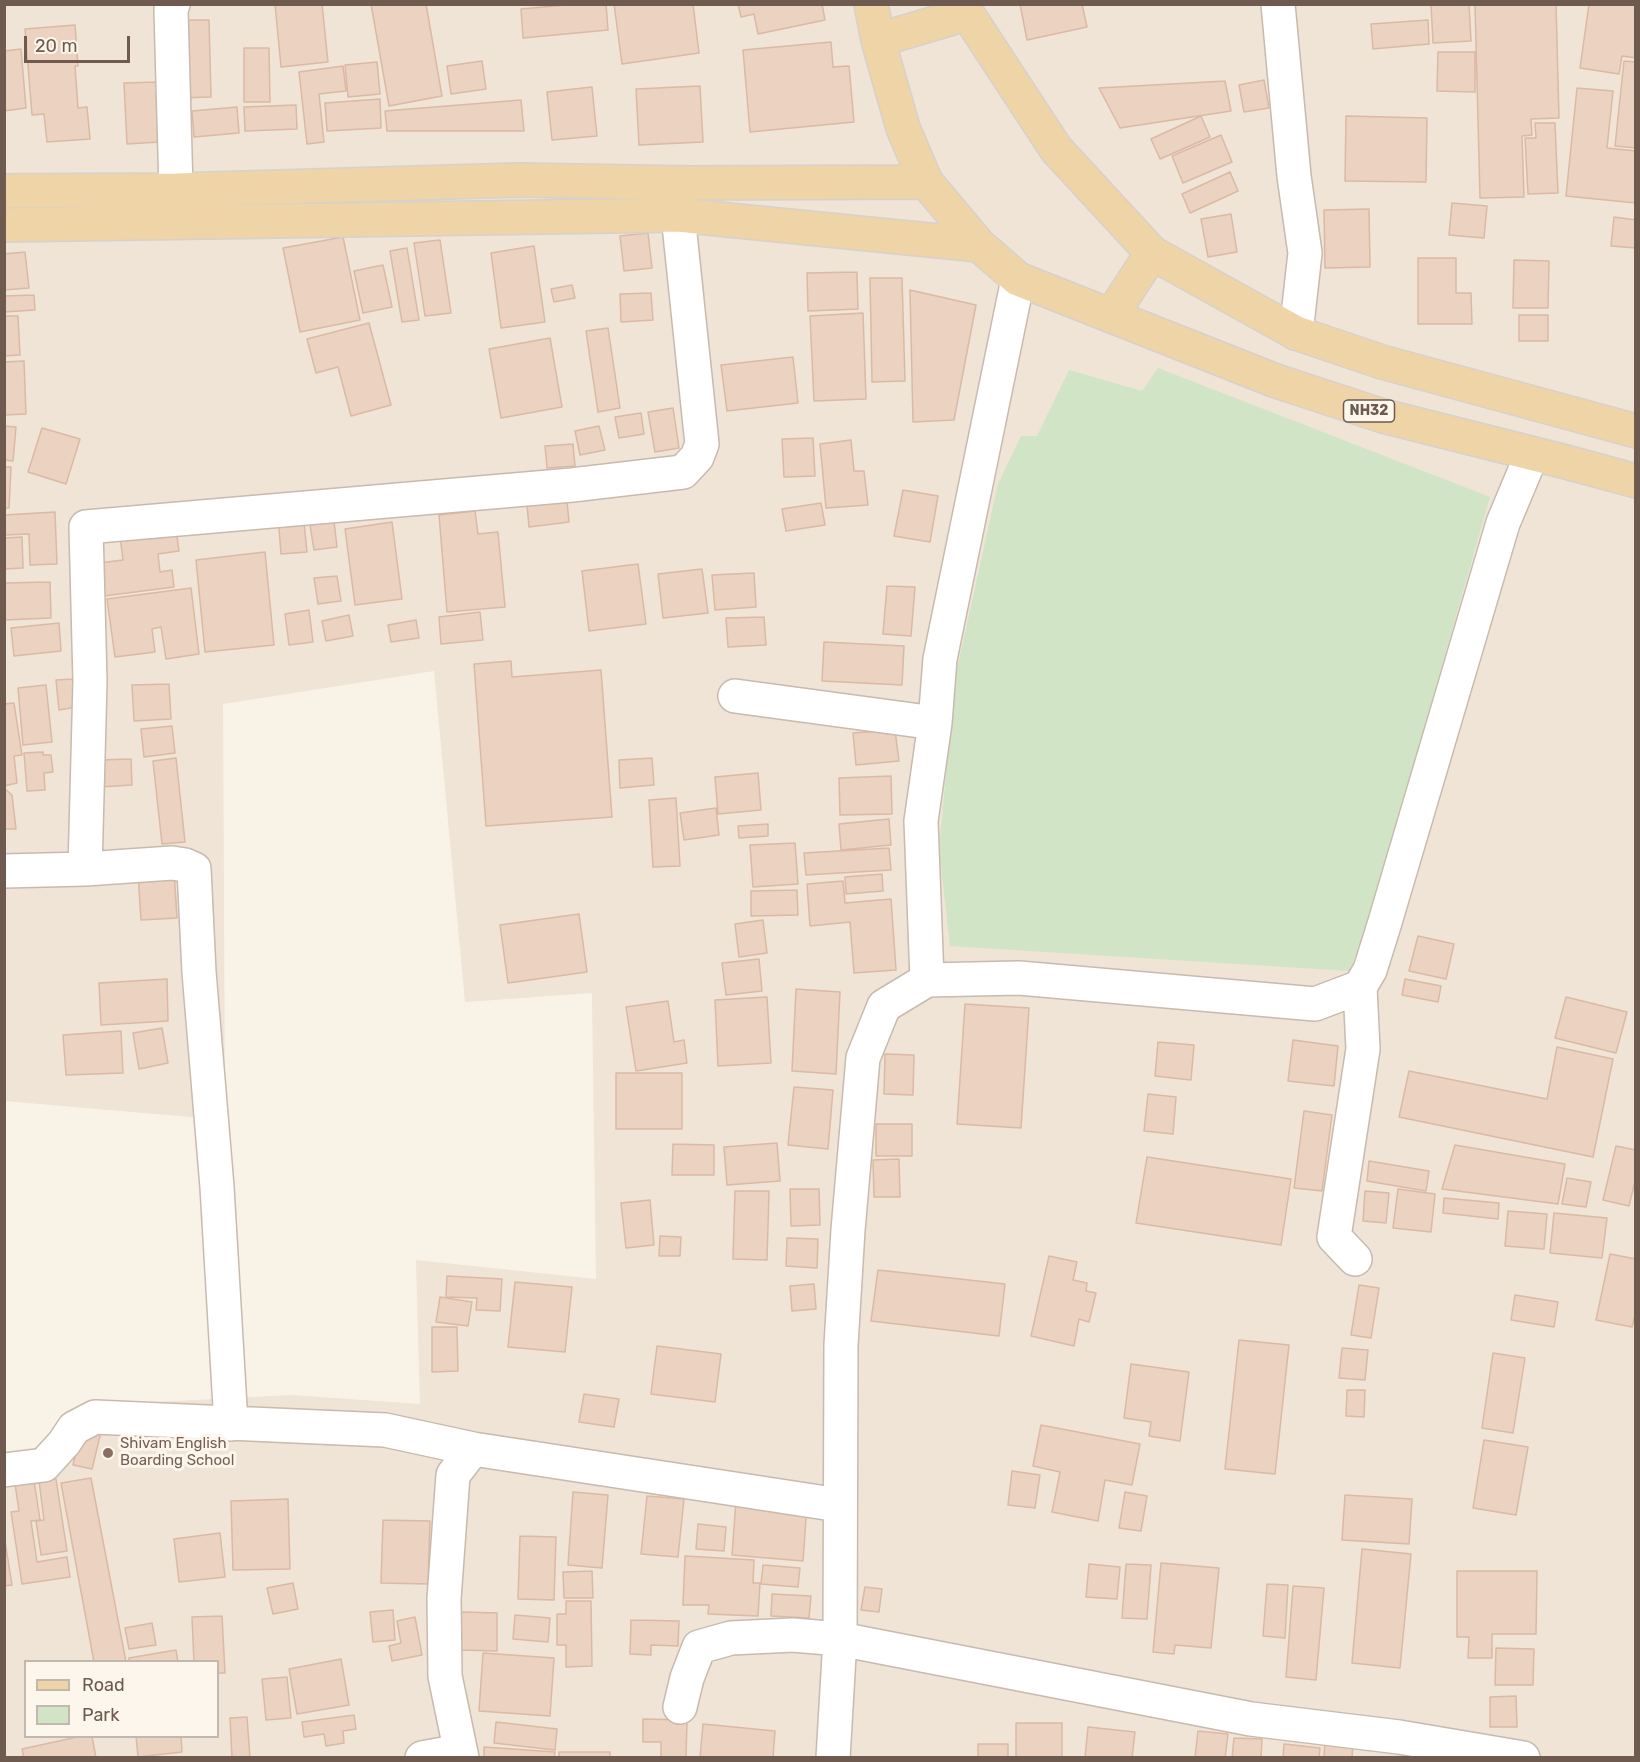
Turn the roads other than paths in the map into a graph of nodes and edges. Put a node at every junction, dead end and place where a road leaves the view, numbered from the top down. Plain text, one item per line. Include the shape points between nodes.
1 (173, 4) edge
2 (871, 4) edge
3 (1278, 4) edge
4 (964, 9) edge
5 (878, 40) junction
6 (926, 182) junction
7 (176, 190) junction
8 (4, 191) edge
9 (678, 216) junction
10 (175, 222) junction
11 (4, 225) edge
12 (979, 245) junction
13 (1152, 253) junction
14 (1018, 279) junction
15 (1111, 316) junction
16 (1296, 333) junction
17 (1635, 432) edge
18 (1532, 454) junction
19 (1635, 481) edge
20 (735, 696) dead end
21 (935, 723) junction
22 (85, 869) junction
23 (4, 872) edge
24 (927, 980) junction
25 (1360, 987) junction
26 (1355, 1259) dead end
27 (231, 1424) junction
28 (473, 1449) junction
29 (4, 1470) edge
30 (839, 1505) junction
31 (840, 1639) junction
32 (680, 1707) dead end
33 (461, 1754) edge
34 (422, 1758) edge
35 (833, 1758) edge
36 (1523, 1758) edge

1 - 7 street
2 - 5 main road, NH32
3 - 16 street via 1305,253
4 - 5 main road
4 - 13 main road via 1056,149
5 - 6 main road, NH32 via 903,128
6 - 7 main road via 519,180
6 - 12 main road, NH32
7 - 8 main road
7 - 10 street
9 - 10 main road
9 - 12 main road
9 - 22 street via 702,444 698,457 683,472 86,527 90,682
10 - 11 main road
12 - 14 main road, NH32
13 - 15 main road
13 - 16 main road
14 - 15 main road, NH32
14 - 21 street via 940,658
15 - 18 main road, NH32 via 1287,385 1383,416
16 - 17 main road via 1382,362
18 - 19 main road, NH32
18 - 25 street via 1503,523 1382,932
20 - 21 street
21 - 24 street via 921,821
22 - 23 street
22 - 27 street via 172,863 194,869
24 - 25 street via 1019,978 1315,1004
24 - 30 street via 884,1006 863,1058 841,1345
25 - 26 street via 1363,1049 1334,1237
27 - 28 street via 385,1430
27 - 29 street via 94,1417 74,1428 44,1465
28 - 30 street
28 - 33 street via 453,1475 444,1599 445,1676
30 - 31 street
31 - 32 street via 793,1635 730,1638 699,1647
31 - 35 street
31 - 36 street via 1251,1719 1399,1737
33 - 34 street

